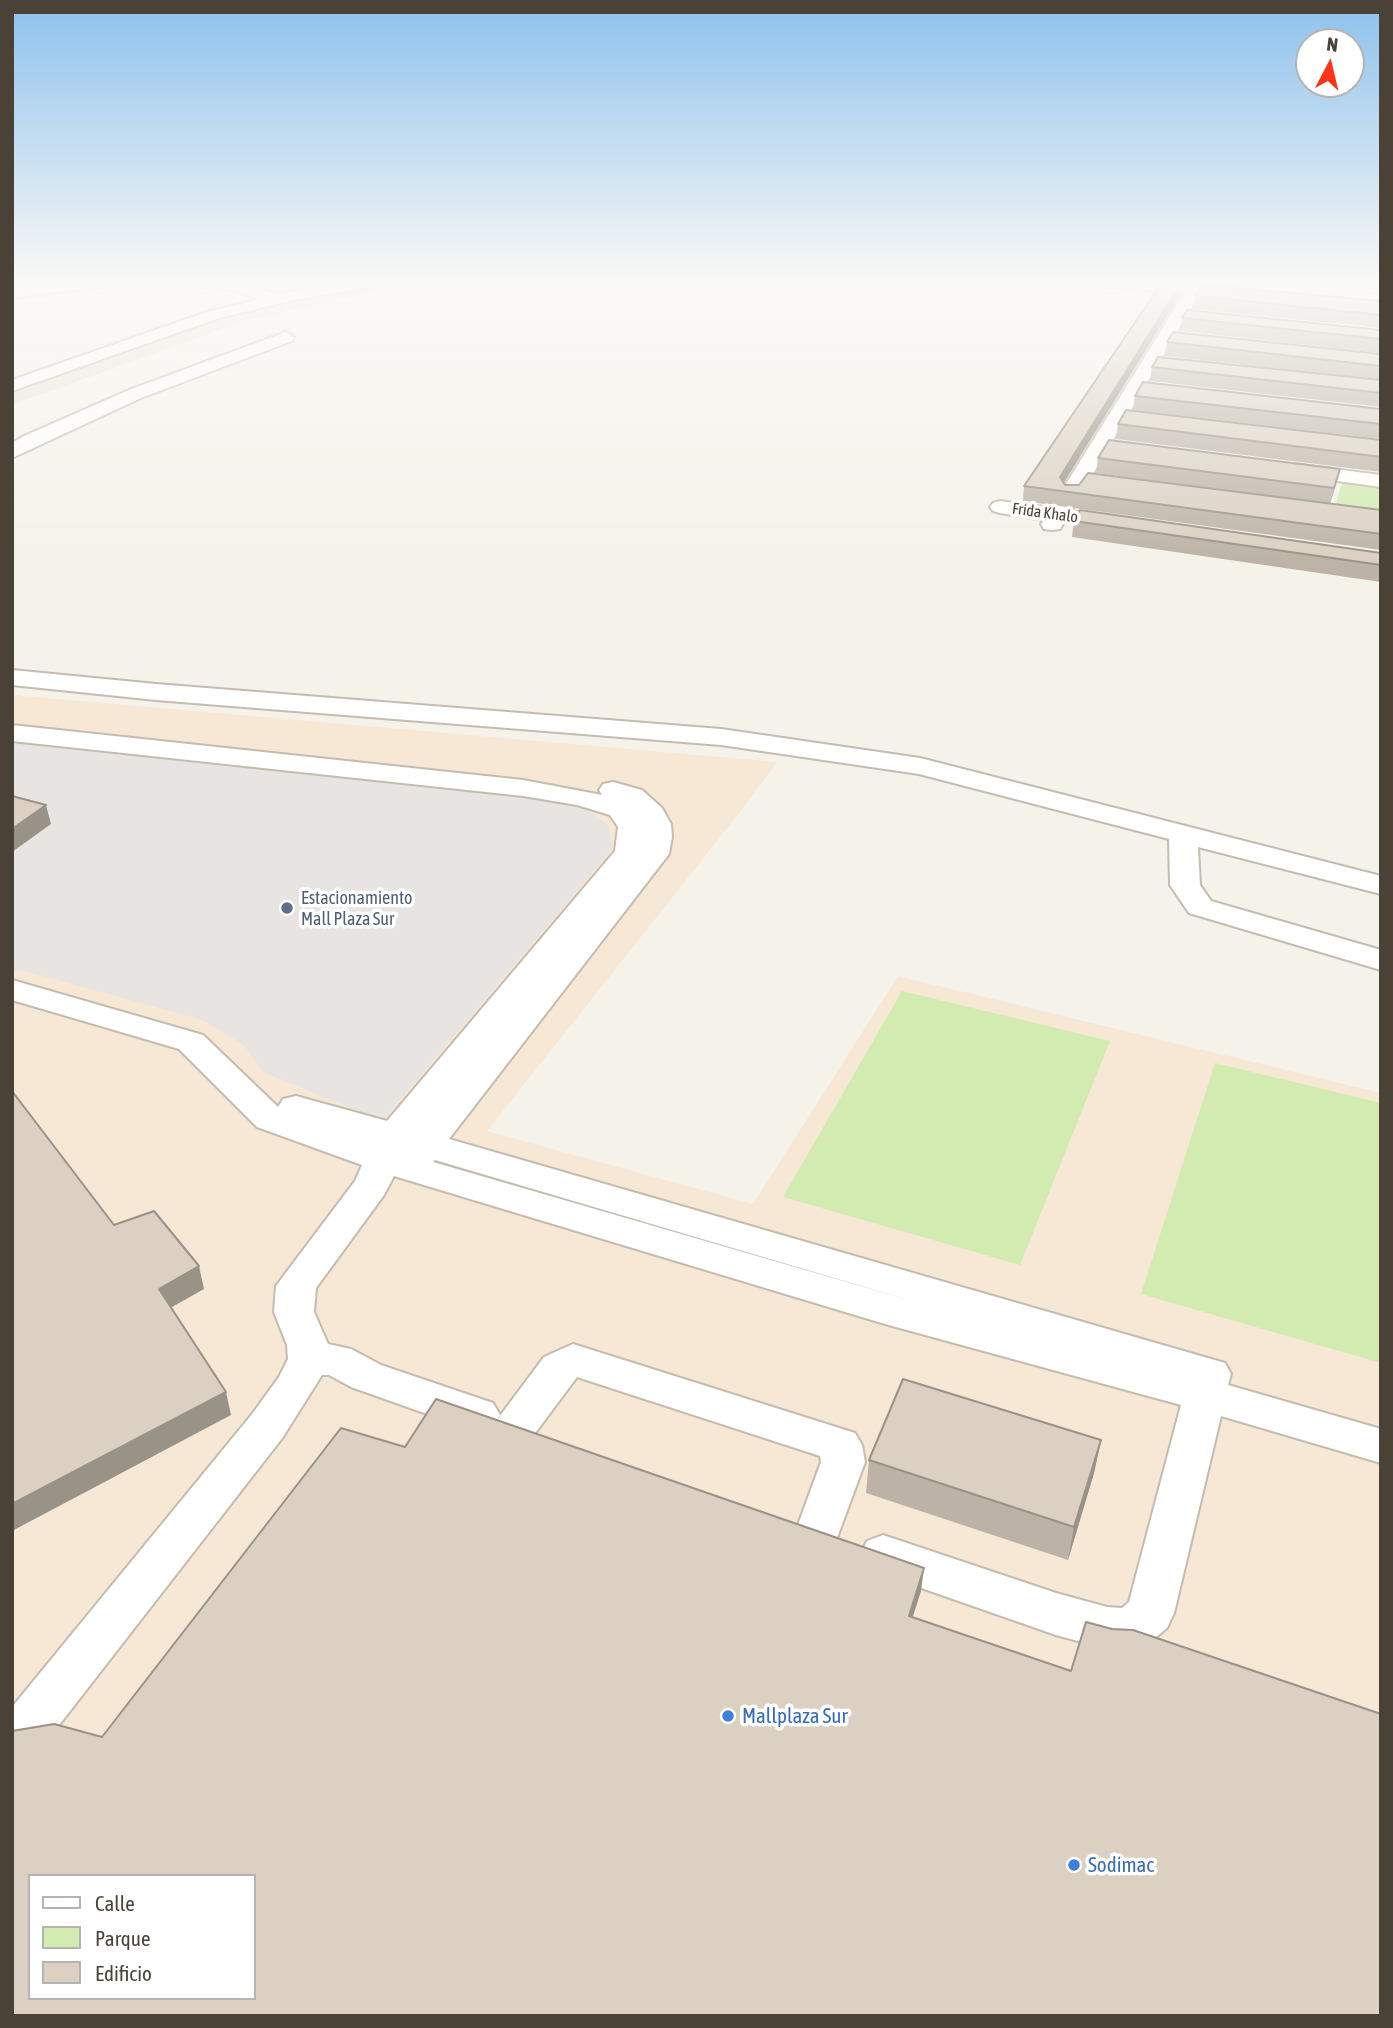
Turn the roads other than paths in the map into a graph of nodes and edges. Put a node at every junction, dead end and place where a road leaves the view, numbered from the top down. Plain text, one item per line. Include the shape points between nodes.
1 (44, 375) edge
2 (186, 375) edge
3 (1150, 375) edge
4 (12, 386) edge
5 (1100, 445) junction
6 (1127, 448) edge
7 (12, 452) edge
8 (1274, 467) edge
9 (1080, 479) junction
10 (1381, 481) edge
11 (1107, 482) edge
12 (1000, 507) dead end
13 (1053, 524) junction
14 (1141, 527) edge
15 (12, 677) edge
16 (12, 726) edge
17 (12, 733) edge
18 (1183, 834) junction
19 (1381, 885) edge
20 (1381, 960) edge
21 (12, 990) edge
22 (397, 1159) junction
23 (309, 1359) junction
24 (1207, 1384) junction
25 (1381, 1422) edge
26 (1381, 1446) edge
27 (30, 1722) dead end

1 - 4 street
2 - 7 street
3 - 5 street via 1125,417
5 - 6 street
5 - 9 street
8 - 10 street
9 - 11 street
9 - 13 street
12 - 13 street, Frida Khalo
13 - 14 street, Frida Khalo
15 - 18 street via 721,737 920,766
16 - 22 street via 531,779 613,790 632,796 643,806 657,824 654,854
17 - 22 street via 523,788 581,796 620,809 632,827 629,853
18 - 19 street
18 - 20 street via 1185,885 1200,906
21 - 22 street via 191,1041 270,1119
22 - 23 street via 296,1286 294,1312
22 - 24 street via 885,1309
23 - 24 street via 336,1360 377,1381 535,1435 559,1368 573,1360 840,1445 843,1462 798,1526 1056,1614 1107,1628 1130,1629 1150,1613
23 - 27 street via 268,1425
24 - 25 street
24 - 26 street

